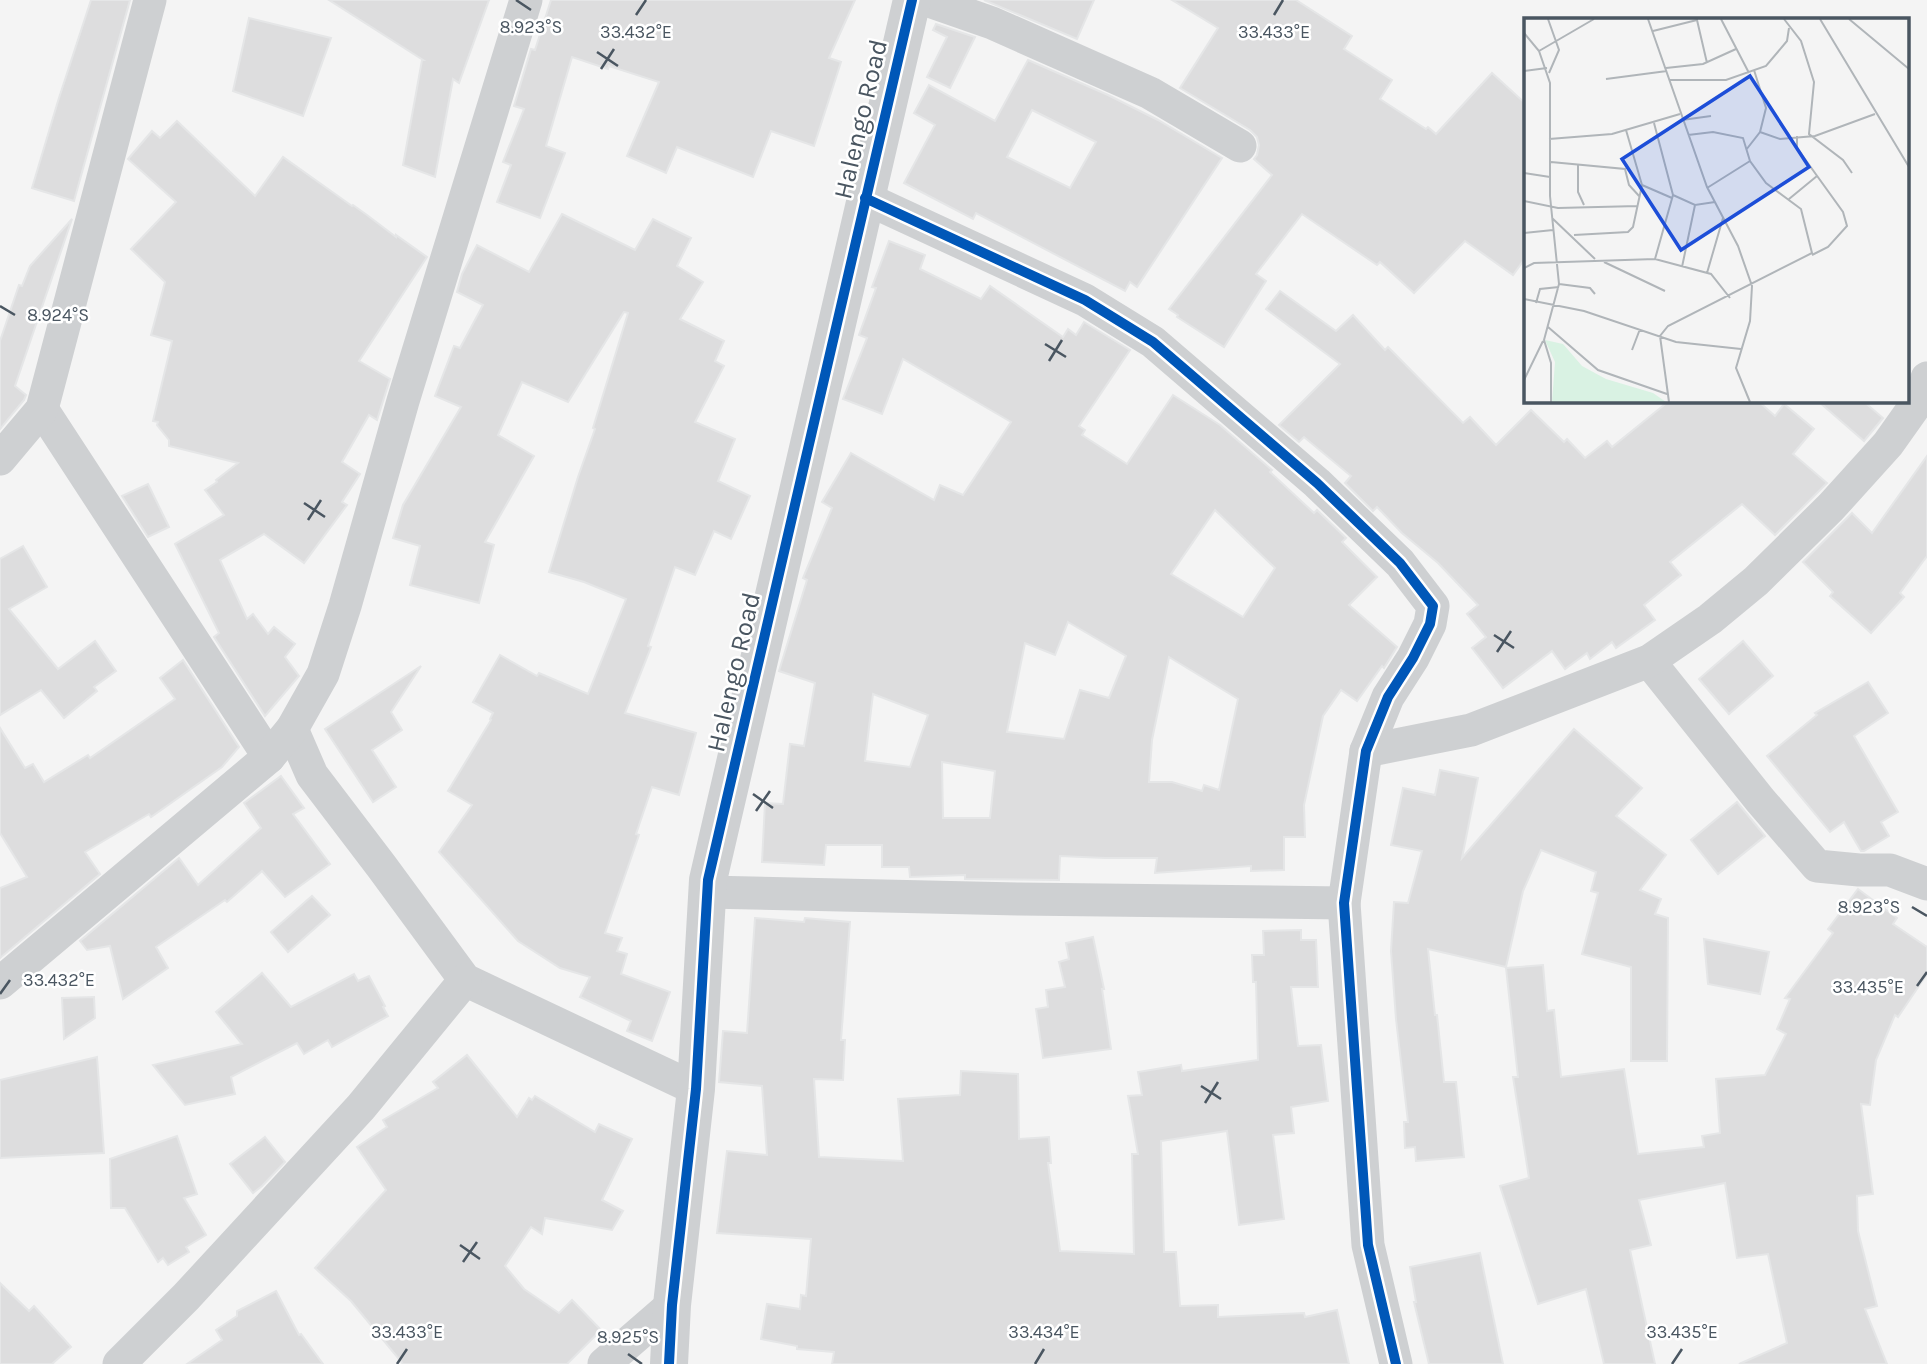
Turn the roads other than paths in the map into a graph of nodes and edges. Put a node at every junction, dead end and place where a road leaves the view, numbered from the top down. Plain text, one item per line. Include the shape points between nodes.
1 (150, 0) edge
2 (526, 0) edge
3 (912, 0) edge
4 (926, 0) edge
5 (1240, 146) dead end
6 (864, 198) junction
7 (1927, 378) edge
8 (42, 409) junction
9 (0, 458) edge
10 (1650, 661) junction
11 (292, 729) junction
12 (1366, 751) junction
13 (269, 757) junction
14 (1927, 884) edge
15 (707, 892) junction
16 (1344, 903) junction
17 (465, 981) junction
18 (0, 983) edge
19 (696, 1089) junction
20 (672, 1305) junction
21 (119, 1364) edge
22 (604, 1364) edge
23 (669, 1364) edge
24 (1396, 1364) edge

1 - 8 street
2 - 11 street via 345,606 323,674
3 - 6 street, Halengo Road
4 - 5 street via 992,23 1150,93
6 - 12 street via 1086,300 1153,342 1317,482 1400,563 1433,606 1430,624 1388,697
6 - 15 street, Halengo Road
7 - 10 street via 1922,396 1888,444 1831,508 1756,581
8 - 9 street
8 - 13 street
10 - 12 street via 1471,730
10 - 14 street via 1817,866 1890,870
11 - 13 street
11 - 17 street via 312,775
12 - 16 street
13 - 18 street
15 - 16 street
15 - 19 street, Halengo Road
16 - 24 street via 1368,1245
17 - 19 street
17 - 21 street via 361,1107
19 - 20 street, Halengo Road
20 - 22 street
20 - 23 street, Halengo Road

